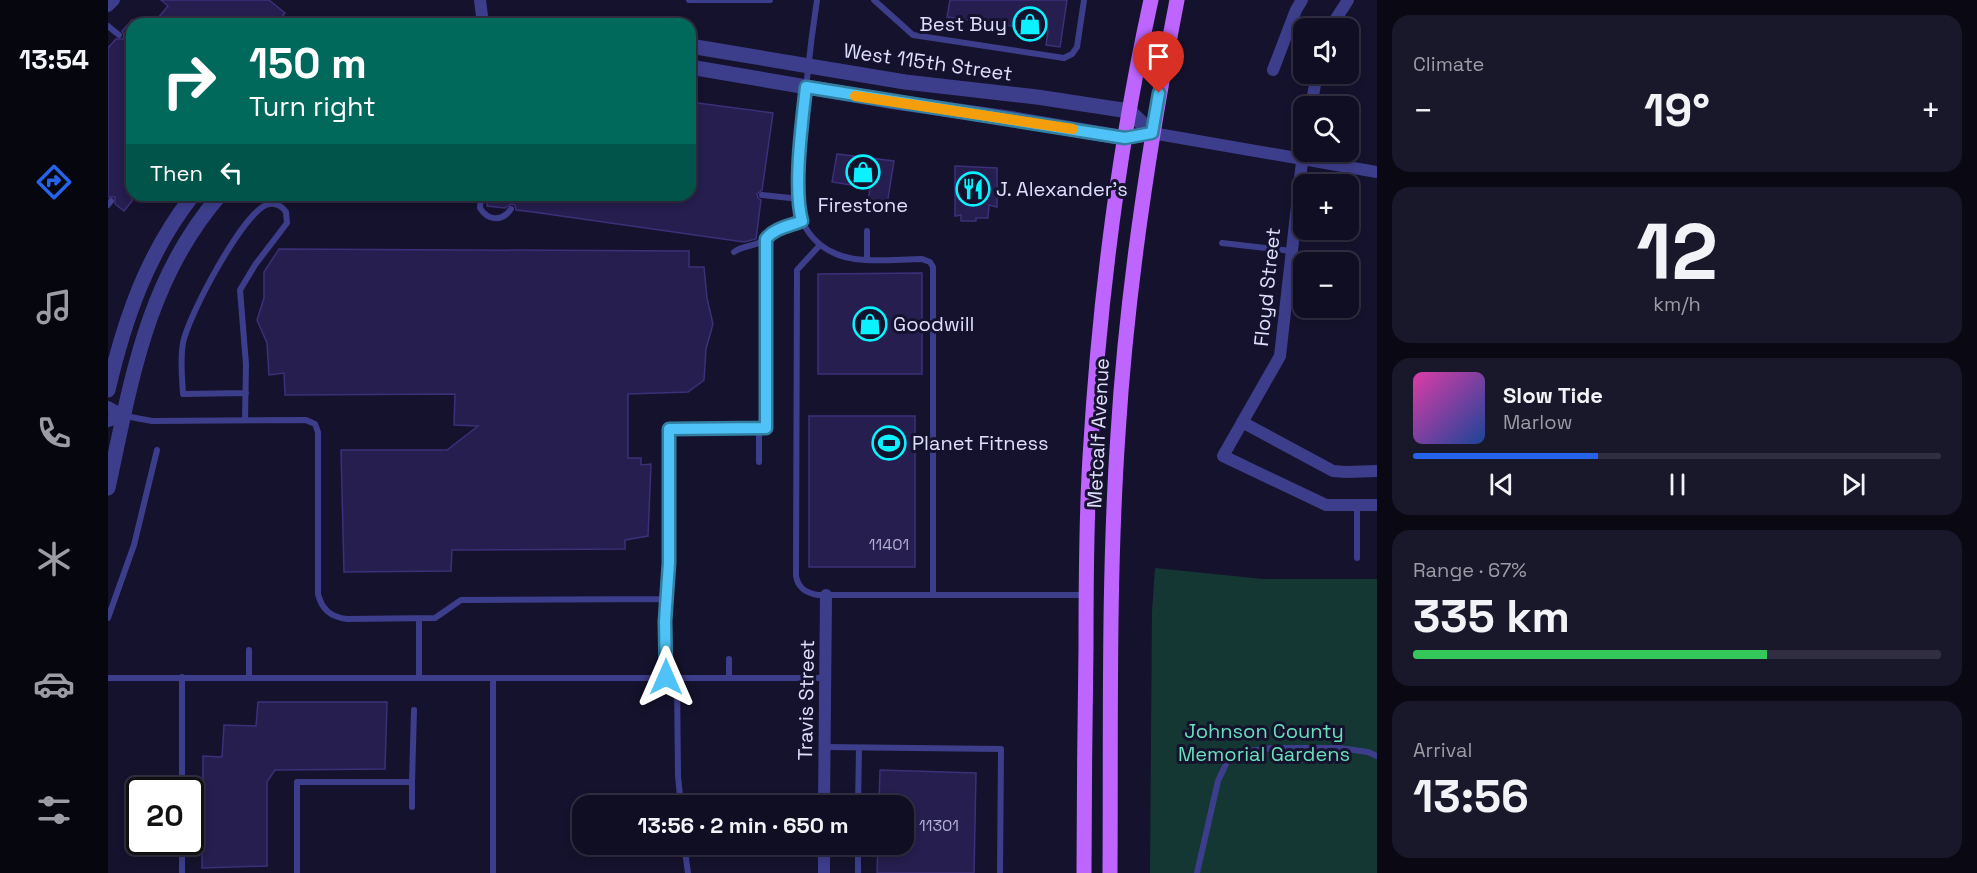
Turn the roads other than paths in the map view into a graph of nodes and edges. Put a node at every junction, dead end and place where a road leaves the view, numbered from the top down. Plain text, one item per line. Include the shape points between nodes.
1 (114, 0) edge
2 (480, 0) edge
3 (689, 0) edge
4 (770, 0) edge
5 (817, 0) edge
6 (874, 0) edge
7 (1084, 0) edge
8 (1151, 0) edge
9 (1177, 0) edge
10 (1302, 0) edge
11 (1348, 0) edge
12 (108, 6) edge
13 (482, 18) edge
14 (1336, 18) edge
15 (108, 26) edge
16 (119, 35) dead end
17 (696, 47) edge
18 (807, 66) junction
19 (696, 68) edge
20 (1273, 70) dead end
21 (806, 87) junction
22 (1130, 111) junction
23 (1152, 133) junction
24 (1125, 138) junction
25 (1293, 158) edge
26 (1300, 162) edge
27 (1318, 162) edge
28 (1377, 172) edge
29 (762, 195) dead end
30 (800, 200) junction
31 (188, 201) edge
32 (215, 201) edge
33 (481, 201) edge
34 (511, 209) dead end
35 (802, 221) junction
36 (867, 231) dead end
37 (766, 239) junction
38 (1222, 243) dead end
39 (820, 245) junction
40 (1291, 251) junction
41 (734, 252) dead end
42 (867, 259) junction
43 (108, 390) edge
44 (246, 393) junction
45 (108, 407) edge
46 (124, 416) junction
47 (108, 420) edge
48 (245, 420) junction
49 (1242, 422) junction
50 (759, 428) junction
51 (158, 450) dead end
52 (759, 462) dead end
53 (1377, 471) edge
54 (108, 488) edge
55 (1357, 505) junction
56 (1377, 505) edge
57 (1357, 558) dead end
58 (826, 595) junction
59 (933, 595) junction
60 (1086, 596) junction
61 (666, 599) junction
62 (108, 618) edge
63 (419, 618) junction
64 (249, 650) dead end
65 (729, 659) dead end
66 (182, 677) junction
67 (249, 677) junction
68 (419, 677) junction
69 (666, 677) junction
70 (677, 677) junction
71 (108, 678) edge
72 (493, 678) junction
73 (729, 678) junction
74 (826, 678) junction
75 (414, 710) dead end
76 (825, 747) junction
77 (859, 748) junction
78 (1377, 756) edge
79 (182, 777) edge
80 (412, 782) junction
81 (680, 795) edge
82 (824, 795) edge
83 (858, 795) edge
84 (412, 807) dead end
85 (182, 855) edge
86 (685, 855) edge
87 (824, 855) edge
88 (858, 855) edge
89 (182, 873) edge
90 (297, 873) edge
91 (493, 873) edge
92 (687, 873) edge
93 (824, 873) edge
94 (858, 873) edge
95 (1000, 873) edge
96 (1084, 873) edge
97 (1110, 873) edge
98 (1197, 873) edge

1 - 12 street
2 - 13 street
3 - 4 lane
5 - 18 lane
6 - 7 lane via 913,35 1064,58 1077,47
8 - 22 main road, Metcalf Avenue
9 - 23 main road, Metcalf Avenue
10 - 20 street
11 - 14 street
15 - 16 lane
17 - 18 street, West 115th Street
18 - 21 lane
18 - 22 street, West 115th Street
19 - 21 street
21 - 24 street
21 - 30 lane
22 - 23 street
22 - 24 main road, Metcalf Avenue
23 - 24 street
23 - 25 street
23 - 97 main road, Metcalf Avenue via 1131,284 1118,436 1112,595
24 - 60 main road, Metcalf Avenue via 1099,341
26 - 40 street, Floyd Street
27 - 28 street
29 - 30 lane
30 - 35 lane
31 - 43 street via 161,242 136,295
32 - 46 street via 192,231 157,298
33 - 34 lane via 480,208 496,219
35 - 37 lane via 776,230
35 - 39 lane
36 - 42 lane
37 - 41 lane
37 - 50 lane via 766,428
38 - 40 lane
39 - 42 lane via 841,256
39 - 58 lane via 797,270 796,576 800,588
40 - 49 street, Floyd Street via 1280,356
42 - 59 lane via 922,259 933,267
44 - 44 lane via 240,290 287,223 286,212 279,205 266,205 256,213 224,256 183,343 183,394
44 - 48 lane
45 - 46 street
46 - 47 street
46 - 48 lane via 152,421
46 - 54 street
48 - 63 lane via 306,420 316,426 318,594 326,610 347,619
49 - 53 street via 1333,471
49 - 55 street, Floyd Street via 1223,456 1326,505
50 - 52 lane
50 - 61 lane via 669,429
51 - 62 lane via 134,545
55 - 56 street, Floyd Street
55 - 57 lane
58 - 59 lane
58 - 74 street, Travis Street
59 - 60 lane
60 - 96 main road, Metcalf Avenue
61 - 63 lane via 461,600 435,618
61 - 69 lane
63 - 68 lane
64 - 67 lane
65 - 73 lane
66 - 67 lane
66 - 71 lane
66 - 79 lane
67 - 68 lane
68 - 72 lane
69 - 70 lane
69 - 72 lane
70 - 73 lane
70 - 81 lane
72 - 91 lane
73 - 74 lane
74 - 76 street, Travis Street
75 - 80 lane
76 - 77 lane
76 - 82 street, Travis Street
77 - 83 lane
77 - 95 lane via 1001,749
78 - 98 lane via 1339,748 1242,752 1227,762 1218,781
80 - 84 lane
80 - 90 lane via 297,782
85 - 89 lane
86 - 92 lane
87 - 93 street
88 - 94 lane

